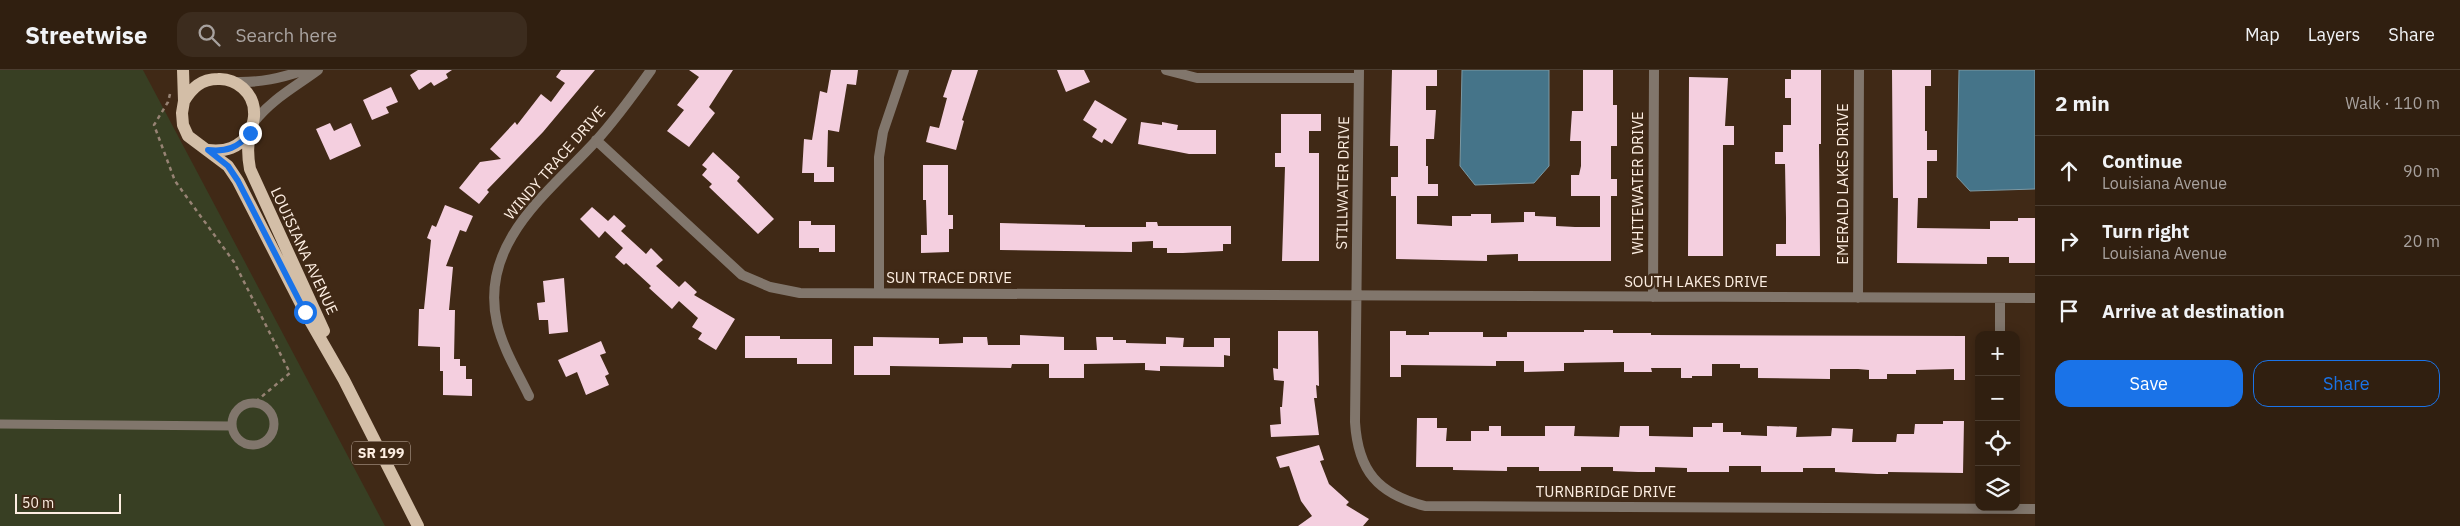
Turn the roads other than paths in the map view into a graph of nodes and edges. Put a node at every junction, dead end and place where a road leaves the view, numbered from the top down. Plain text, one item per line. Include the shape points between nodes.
1 (183, 70) edge
2 (305, 70) edge
3 (318, 70) edge
4 (651, 70) edge
5 (904, 70) edge
6 (1166, 70) edge
7 (1654, 70) edge
8 (1859, 70) edge
9 (1359, 74) edge
10 (223, 77) edge
11 (184, 101) junction
12 (252, 128) junction
13 (596, 140) junction
14 (208, 150) junction
15 (879, 293) junction
16 (1357, 296) junction
17 (1653, 297) junction
18 (1858, 298) junction
19 (2000, 298) junction
20 (2035, 298) edge
21 (2000, 331) edge
22 (344, 380) junction
23 (529, 396) dead end
24 (0, 424) edge
25 (232, 426) junction
26 (1975, 508) edge
27 (2020, 509) edge
28 (2035, 509) edge
29 (418, 526) edge

1 - 11 main road, LOUISIANA AVENUE
2 - 10 street via 257,83
3 - 12 street via 280,94
4 - 13 street, WINDY TRACE DRIVE
5 - 15 street via 879,150
6 - 9 street via 1197,78
7 - 17 street, WHITEWATER DRIVE
8 - 18 street, EMERALD LAKES DRIVE
9 - 16 street, STILLWATER DRIVE
10 - 11 main road via 200,83
10 - 12 main road, LOUISIANA AVENUE via 244,89 251,99 255,110
11 - 14 main road, LOUISIANA AVENUE via 182,113 186,131 197,145
12 - 14 main road via 242,142 232,148
12 - 22 main road, LOUISIANA AVENUE via 248,157 252,174
13 - 15 street, SUN TRACE DRIVE via 742,275 784,291
13 - 23 street, WINDY TRACE DRIVE via 520,222 500,260 495,303 497,322 502,340
14 - 22 main road, LOUISIANA AVENUE via 228,166 238,181
15 - 16 street, SUN TRACE DRIVE
16 - 17 street, SOUTH LAKES DRIVE
16 - 26 street, TURNBRIDGE DRIVE via 1356,443 1373,478 1404,501 1435,506
17 - 18 street, SOUTH LAKES DRIVE
18 - 19 street, SOUTH LAKES DRIVE
19 - 20 street, SOUTH LAKES DRIVE
19 - 21 street
22 - 29 main road, LOUISIANA AVENUE / SR 199
24 - 25 lane
25 - 25 lane via 235,412 254,403 261,404 272,414 274,427 268,439 249,445 238,438
27 - 28 street, TURNBRIDGE DRIVE

